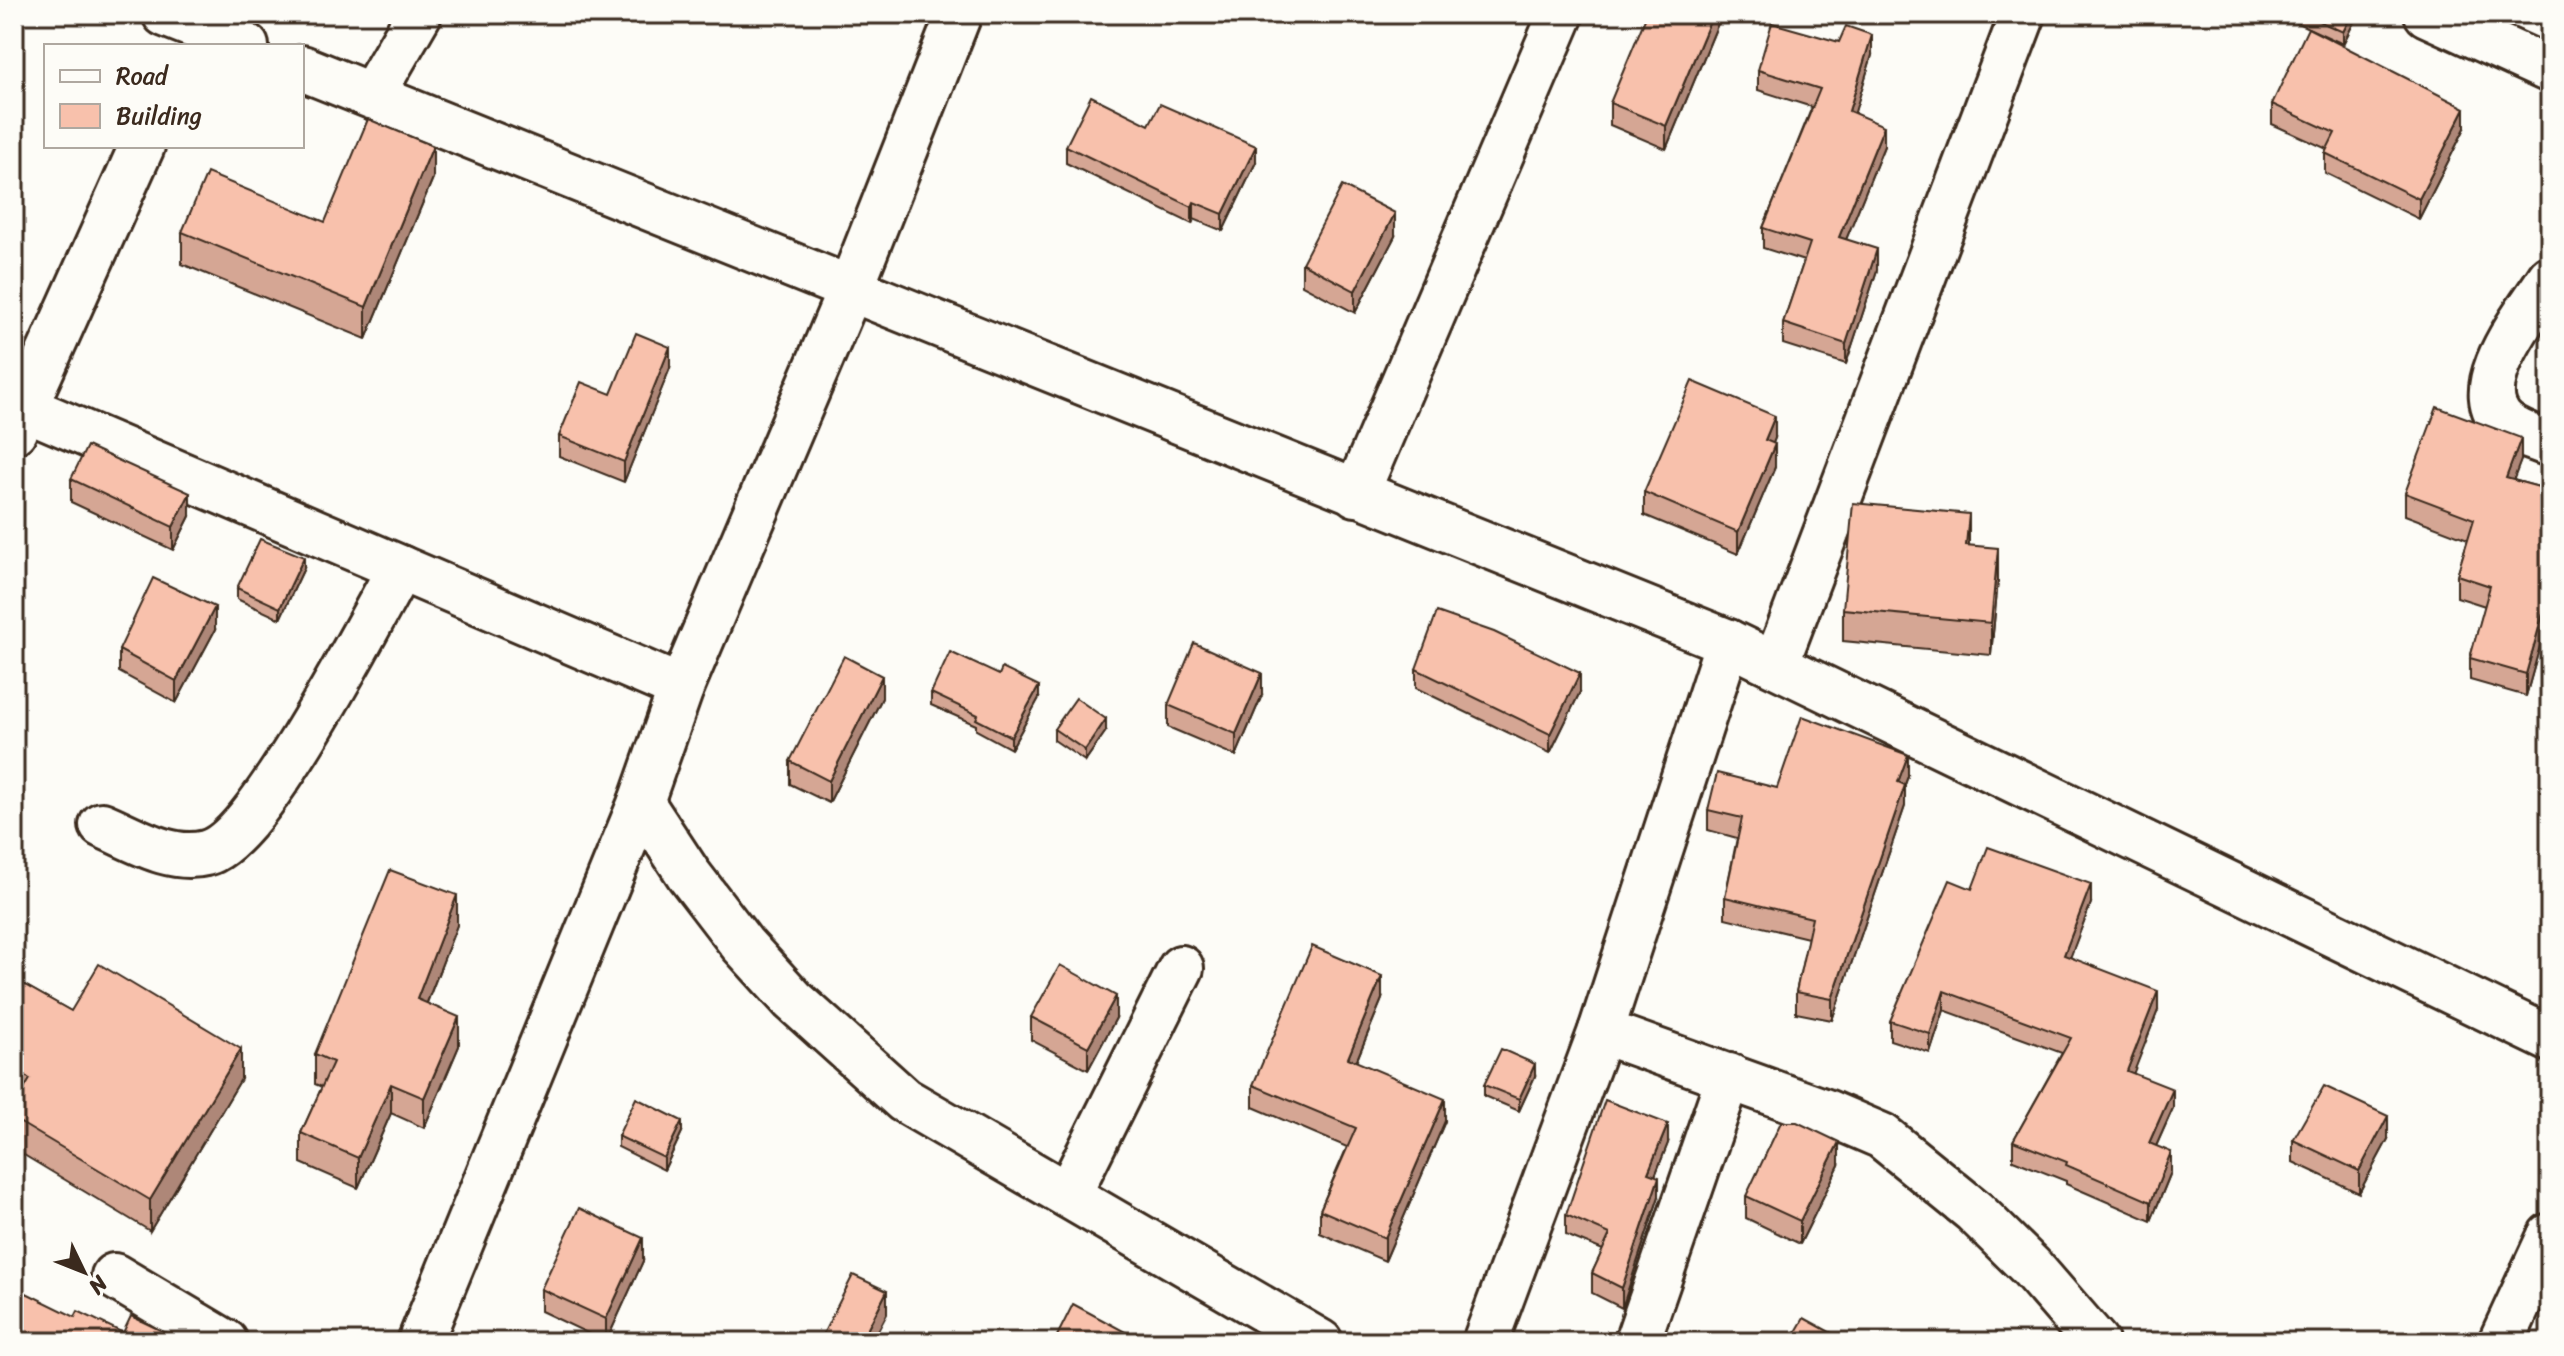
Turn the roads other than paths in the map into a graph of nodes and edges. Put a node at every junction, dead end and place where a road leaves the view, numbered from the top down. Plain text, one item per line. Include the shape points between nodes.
1 (419, 14) edge
2 (959, 14) edge
3 (1561, 14) edge
4 (2023, 14) edge
5 (2427, 14) edge
6 (183, 29) edge
7 (239, 44) edge
8 (304, 69) edge
9 (2550, 70) edge
10 (372, 95) junction
11 (141, 148) edge
12 (2550, 278) edge
13 (850, 290) junction
14 (19, 419) edge
15 (2550, 444) edge
16 (1356, 494) junction
17 (400, 568) junction
18 (1728, 642) junction
19 (1776, 664) junction
20 (681, 688) junction
21 (641, 802) junction
22 (102, 825) dead end
23 (1181, 968) dead end
24 (1601, 1031) junction
25 (2550, 1039) edge
26 (1729, 1076) junction
27 (1068, 1195) junction
28 (2550, 1236) edge
29 (114, 1276) dead end
30 (225, 1342) edge
31 (420, 1342) edge
32 (1320, 1342) edge
33 (1485, 1342) edge
34 (1637, 1342) edge
35 (2096, 1342) edge
36 (2501, 1342) edge

1 - 10 street
2 - 13 street
3 - 16 street
4 - 19 street
5 - 9 street
6 - 7 street
8 - 10 street
10 - 13 street
11 - 14 street
12 - 15 street via 2496,367 2490,393 2503,422
13 - 16 street
13 - 20 street
14 - 17 street
16 - 18 street
17 - 20 street
17 - 22 street via 303,738 246,823 223,846 209,853 174,856
18 - 19 street
18 - 24 street
19 - 25 street
20 - 21 street
21 - 27 street via 742,944 847,1051 904,1100
21 - 31 street
23 - 27 street
24 - 26 street
24 - 33 street
26 - 34 street
26 - 35 street via 1882,1136 1974,1211
27 - 32 street
28 - 36 street
29 - 30 street

